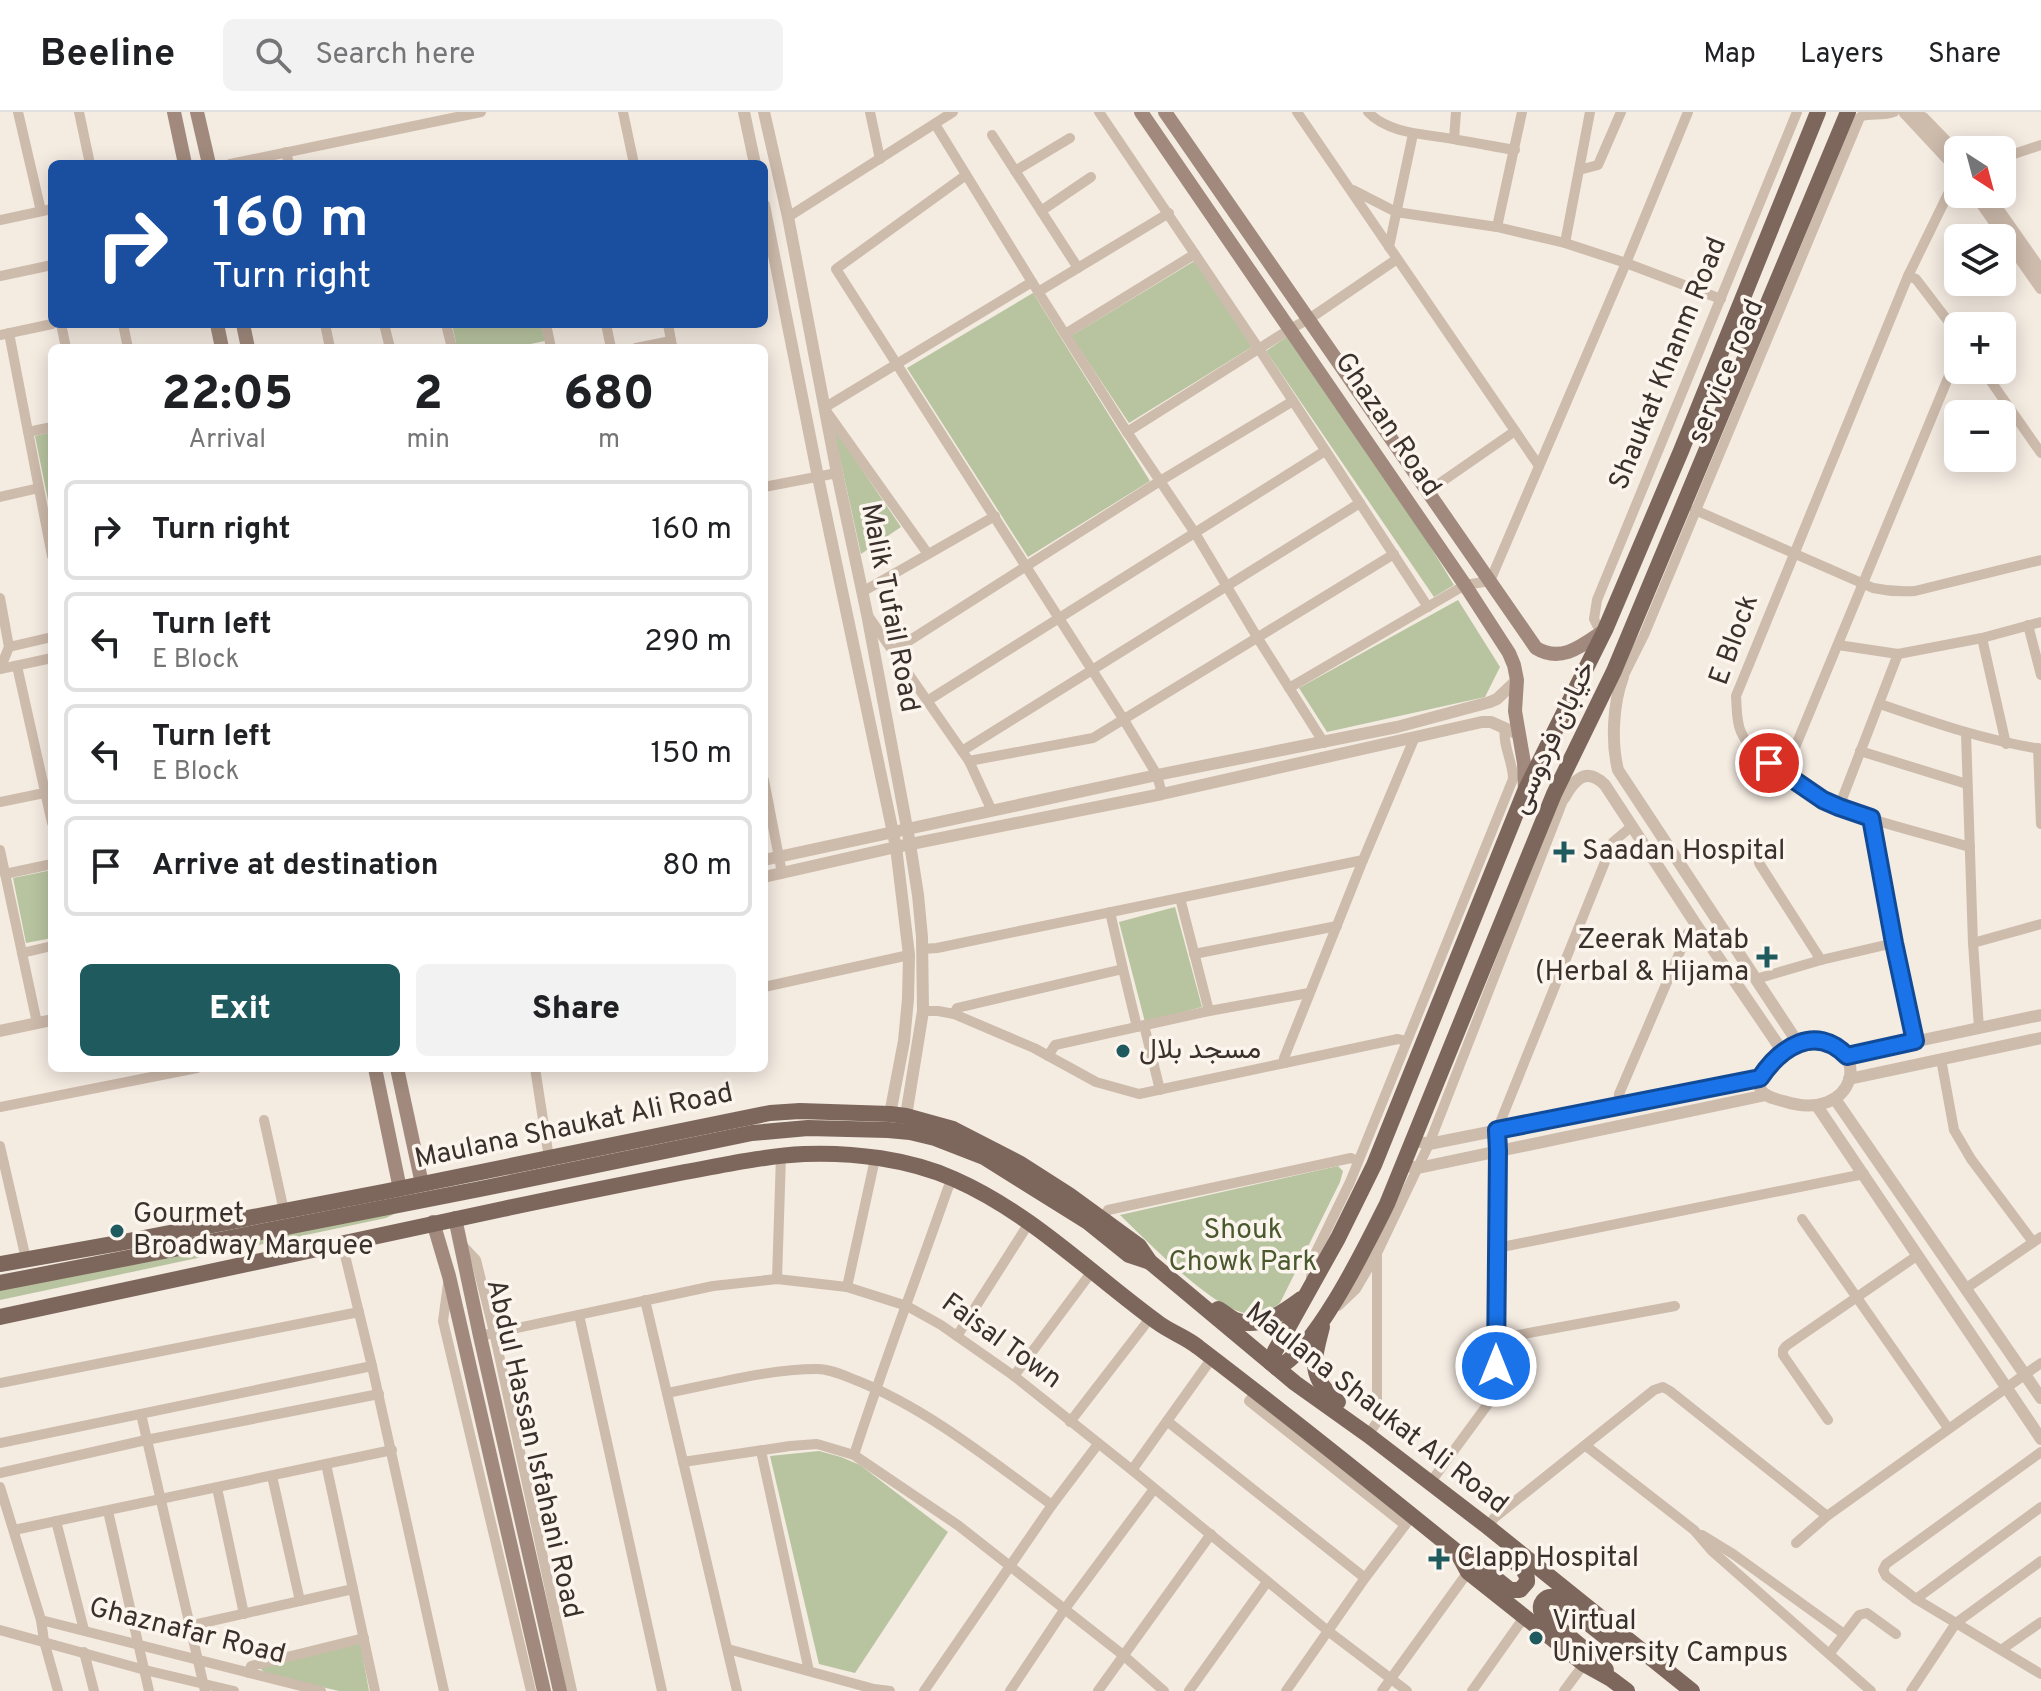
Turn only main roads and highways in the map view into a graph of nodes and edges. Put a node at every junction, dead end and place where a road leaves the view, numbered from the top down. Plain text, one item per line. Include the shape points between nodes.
1 (1141, 112) edge
2 (1165, 112) edge
3 (1818, 112) edge
4 (1848, 112) edge
5 (198, 114) edge
6 (175, 116) edge
7 (184, 160) edge
8 (208, 160) edge
9 (1737, 312) junction
10 (1760, 326) junction
11 (1681, 451) junction
12 (1703, 462) junction
13 (1605, 630) junction
14 (1525, 791) junction
15 (1414, 1043) junction
16 (376, 1072) edge
17 (398, 1072) edge
18 (1437, 1078) junction
19 (722, 1122) junction
20 (659, 1136) junction
21 (725, 1165) junction
22 (673, 1175) junction
23 (422, 1184) junction
24 (400, 1189) junction
25 (455, 1218) junction
26 (433, 1222) junction
27 (185, 1231) junction
28 (119, 1243) junction
29 (1150, 1262) junction
30 (0, 1264) edge
31 (183, 1277) junction
32 (0, 1283) edge
33 (136, 1287) junction
34 (1308, 1294) junction
35 (1191, 1297) junction
36 (0, 1307) edge
37 (1158, 1316) junction
38 (0, 1317) edge
39 (1325, 1318) junction
40 (1274, 1366) junction
41 (1368, 1435) junction
42 (1464, 1509) junction
43 (1457, 1552) junction
44 (1640, 1650) junction
45 (1611, 1679) junction
46 (544, 1691) edge
47 (560, 1691) edge
48 (1627, 1691) edge
49 (1692, 1691) edge

1 - 14 main road, Ghazan Road via 1509,653 1517,680 1512,731 1524,763
2 - 13 main road, Ghazan Road via 1536,648 1552,655 1566,653
3 - 9 main road, خیابان فردوسی
4 - 10 main road, خیابان فردوسی via 1839,151
5 - 6 main road
5 - 8 main road
6 - 7 main road
9 - 10 main road via 1719,369 1723,378 1731,377
9 - 11 main road, خیابان فردوسی
10 - 12 main road, خیابان فردوسی
11 - 12 main road via 1705,412 1712,421
11 - 13 main road, خیابان فردوسی
12 - 18 main road, خیابان فردوسی via 1619,674 1559,796
13 - 14 main road, خیابان فردوسی
14 - 15 main road, خیابان فردوسی
15 - 18 main road via 1424,1055 1415,1088 1422,1092
15 - 34 main road, خیابان فردوسی via 1374,1165
16 - 24 main road
17 - 23 main road
18 - 39 main road, خیابان فردوسی via 1410,1166
19 - 20 main road, Maulana Shaukat Ali Road
19 - 21 main road via 701,1145 706,1155
19 - 29 main road, Maulana Shaukat Ali Road via 800,1111 898,1115 953,1129 1042,1177 1103,1218 1139,1246
20 - 22 main road via 680,1154
20 - 23 main road, Maulana Shaukat Ali Road
21 - 22 main road
21 - 37 main road via 781,1156 839,1155 896,1161 953,1179 1029,1223
22 - 25 main road
23 - 24 main road, Maulana Shaukat Ali Road
24 - 27 main road, Maulana Shaukat Ali Road
25 - 26 main road
25 - 47 main road, Abdul Hassan Isfahani Road via 487,1334
26 - 31 main road
26 - 46 main road, Abdul Hassan Isfahani Road
27 - 28 main road, Maulana Shaukat Ali Road
27 - 31 main road via 168,1255
28 - 30 main road, Maulana Shaukat Ali Road
28 - 33 main road via 148,1262 148,1274
29 - 32 main road via 1129,1255 984,1157 935,1138 888,1130 808,1128 752,1133
29 - 35 main road, Maulana Shaukat Ali Road
31 - 33 main road
33 - 38 main road
34 - 35 main road via 1275,1317 1256,1322 1235,1320
34 - 40 main road, خیابان فردوسی via 1275,1351
35 - 40 main road, Maulana Shaukat Ali Road
36 - 37 main road via 700,1161 773,1149 835,1147 928,1160 948,1168 1070,1241
37 - 43 main road via 1257,1391 1409,1521
39 - 40 main road, خیابان فردوسی via 1290,1361
39 - 41 main road via 1315,1359 1318,1380
40 - 41 main road, Maulana Shaukat Ali Road
41 - 42 main road, Maulana Shaukat Ali Road
42 - 43 main road via 1489,1541 1525,1571 1527,1582 1520,1590 1510,1590
42 - 44 main road, Maulana Shaukat Ali Road
43 - 45 main road via 1468,1572 1584,1664
44 - 45 main road via 1608,1639 1555,1597 1543,1601 1542,1614 1602,1664
44 - 49 main road, Maulana Shaukat Ali Road
45 - 48 main road

